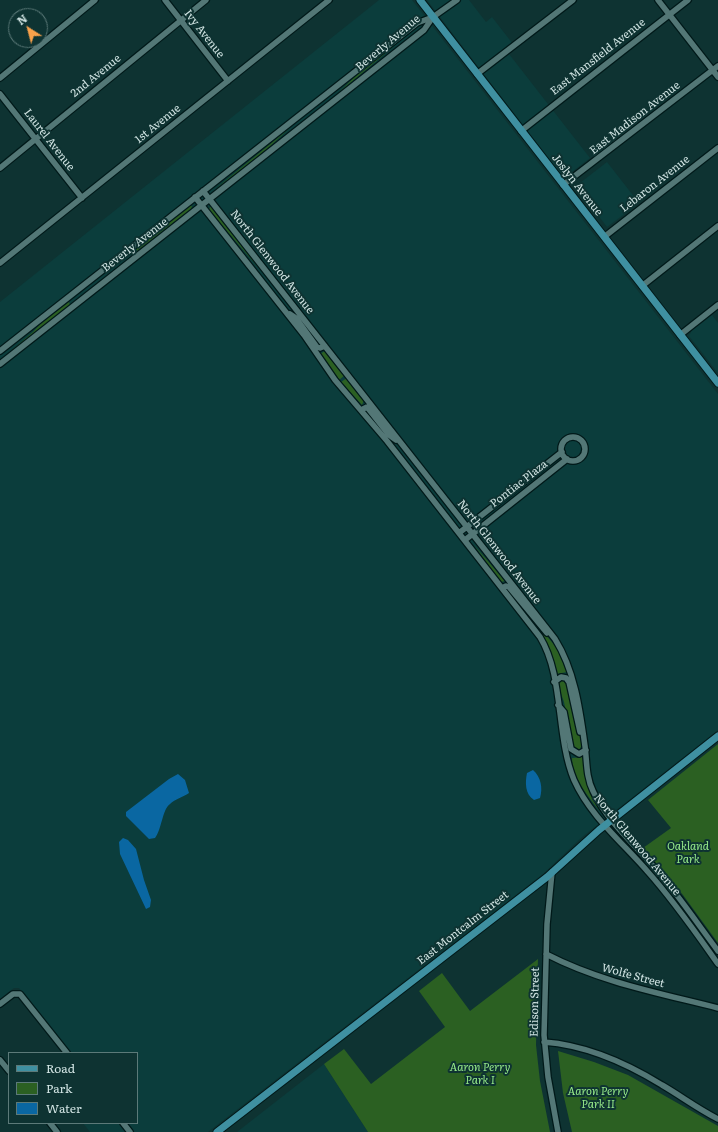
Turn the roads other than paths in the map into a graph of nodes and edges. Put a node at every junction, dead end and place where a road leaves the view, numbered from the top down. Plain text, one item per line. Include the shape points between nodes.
1 (95, 0) edge
2 (165, 0) edge
3 (206, 0) edge
4 (329, 0) edge
5 (420, 0) edge
6 (457, 0) edge
7 (573, 0) edge
8 (658, 0) edge
9 (688, 0) edge
10 (669, 14) junction
11 (433, 17) junction
12 (181, 20) junction
13 (718, 66) edge
14 (712, 70) junction
15 (477, 74) junction
16 (718, 77) edge
17 (0, 78) edge
18 (228, 81) junction
19 (0, 94) edge
20 (521, 131) junction
21 (36, 139) junction
22 (718, 148) edge
23 (0, 168) edge
24 (563, 185) junction
25 (203, 191) junction
26 (195, 197) junction
27 (82, 198) junction
28 (209, 199) junction
29 (201, 205) junction
30 (718, 226) edge
31 (604, 237) junction
32 (0, 263) edge
33 (642, 286) junction
34 (718, 305) edge
35 (282, 307) junction
36 (680, 335) junction
37 (325, 346) junction
38 (0, 351) edge
39 (0, 364) edge
40 (718, 383) edge
41 (361, 410) junction
42 (387, 441) junction
43 (404, 446) junction
44 (562, 452) junction
45 (567, 459) junction
46 (428, 477) junction
47 (467, 527) junction
48 (459, 533) junction
49 (472, 534) junction
50 (465, 540) junction
51 (502, 588) junction
52 (555, 639) junction
53 (554, 682) junction
54 (558, 705) junction
55 (718, 736) edge
56 (584, 742) junction
57 (586, 750) junction
58 (612, 820) junction
59 (606, 825) junction
60 (552, 872) junction
61 (718, 951) edge
62 (546, 954) junction
63 (712, 955) junction
64 (718, 964) edge
65 (0, 1004) edge
66 (718, 1008) edge
67 (544, 1042) junction
68 (66, 1052) edge
69 (0, 1060) edge
70 (8, 1071) edge
71 (718, 1119) edge
72 (51, 1124) edge
73 (124, 1124) edge
74 (57, 1132) edge
75 (130, 1132) edge
76 (217, 1132) edge
77 (558, 1132) edge

1 - 17 street
2 - 12 street, Ivy Avenue
3 - 12 street, 2nd Avenue
4 - 18 street, 1st Avenue
5 - 11 main road, Joslyn Avenue
6 - 11 street
7 - 15 street
8 - 10 street
9 - 10 street, East Mansfield Avenue
10 - 14 street
10 - 20 street, East Mansfield Avenue
11 - 15 main road, Joslyn Avenue
11 - 25 street, Beverly Avenue via 417,23
11 - 28 street, Beverly Avenue via 424,30
12 - 18 street, Ivy Avenue
12 - 21 street, 2nd Avenue
13 - 14 street, East Madison Avenue
14 - 16 street
14 - 24 street, East Madison Avenue
15 - 20 main road, Joslyn Avenue
18 - 27 street, 1st Avenue
19 - 21 street, Laurel Avenue
20 - 24 main road, Joslyn Avenue
21 - 23 street, 2nd Avenue
21 - 27 street, Laurel Avenue
22 - 31 street, Lebaron Avenue
24 - 31 main road, Joslyn Avenue
25 - 26 street, Beverly Avenue
25 - 28 street, North Glenwood Avenue
26 - 29 street, North Glenwood Avenue
26 - 38 street, Beverly Avenue
27 - 32 street, 1st Avenue
28 - 29 street, Beverly Avenue
28 - 37 street, North Glenwood Avenue
29 - 35 street, North Glenwood Avenue
29 - 39 street, Beverly Avenue
30 - 33 street
31 - 33 main road, Joslyn Avenue
33 - 36 main road, Joslyn Avenue
34 - 36 street
35 - 37 street, North Glenwood Avenue via 296,318 317,347
35 - 41 street, North Glenwood Avenue via 327,369
36 - 40 main road, Joslyn Avenue
37 - 43 street, North Glenwood Avenue
41 - 42 street, North Glenwood Avenue
41 - 43 street, North Glenwood Avenue via 367,407 389,435
42 - 46 street, North Glenwood Avenue via 400,452 420,478
42 - 48 street, North Glenwood Avenue
43 - 46 street, North Glenwood Avenue
44 - 45 street
44 - 45 street via 563,443 568,438 577,438 582,442 585,448 582,457 576,460
44 - 47 street, Pontiac Plaza
45 - 49 street, Pontiac Plaza
46 - 47 street, North Glenwood Avenue
47 - 48 street, Pontiac Plaza
47 - 49 street, North Glenwood Avenue
48 - 50 street, North Glenwood Avenue
49 - 50 street, Pontiac Plaza
49 - 52 street, North Glenwood Avenue
50 - 51 street, North Glenwood Avenue
51 - 52 street, North Glenwood Avenue via 509,587 541,628
51 - 53 street, North Glenwood Avenue via 543,642
52 - 56 street, North Glenwood Avenue via 572,676
53 - 54 street, North Glenwood Avenue
53 - 56 street, North Glenwood Avenue via 561,677 569,682
54 - 57 street, North Glenwood Avenue via 564,712 571,749 576,754
54 - 59 street, North Glenwood Avenue via 574,779
55 - 58 main road, East Montcalm Street
56 - 57 street, North Glenwood Avenue
57 - 58 street, North Glenwood Avenue via 590,785 597,800
58 - 59 main road, East Montcalm Street
58 - 61 street, North Glenwood Avenue via 669,885
59 - 60 main road, East Montcalm Street
59 - 63 street, North Glenwood Avenue via 663,889
60 - 62 street, Edison Street
60 - 76 main road, East Montcalm Street
61 - 63 street
62 - 66 street, Wolfe Street via 604,979
62 - 67 street, Edison Street
63 - 64 street, North Glenwood Avenue
65 - 68 street via 12,994 21,995
67 - 71 street via 578,1049 624,1065
67 - 77 street, Edison Street
69 - 70 street
72 - 74 street
73 - 75 street

